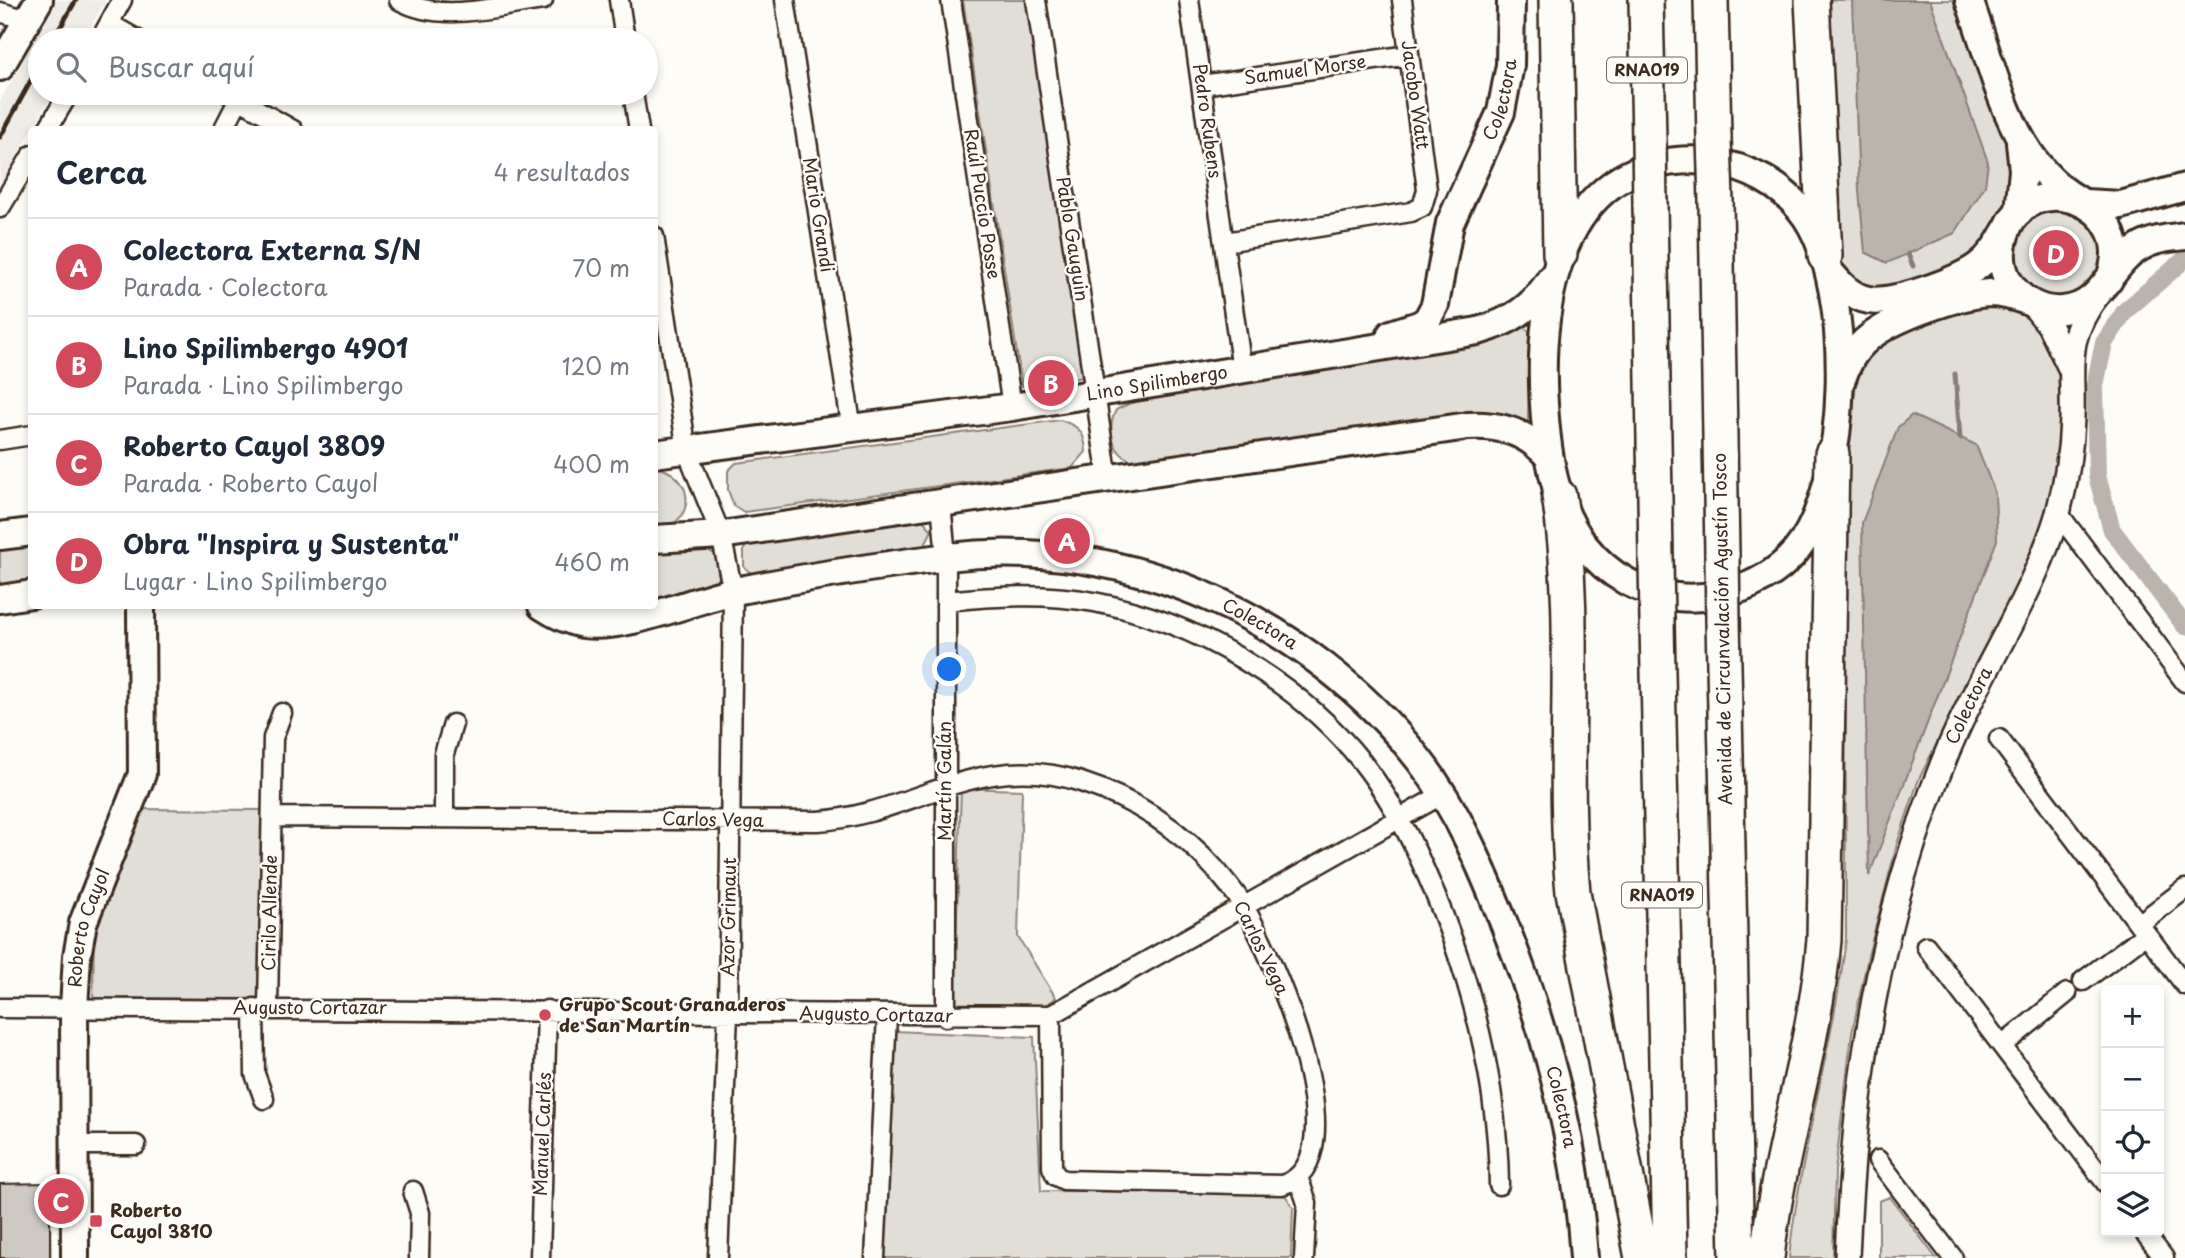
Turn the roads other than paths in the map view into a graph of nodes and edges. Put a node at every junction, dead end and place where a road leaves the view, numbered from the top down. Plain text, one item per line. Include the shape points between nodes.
1 (122, 0) edge
2 (400, 0) edge
3 (543, 0) edge
4 (619, 0) edge
5 (785, 0) edge
6 (951, 0) edge
7 (1036, 0) edge
8 (1189, 0) edge
9 (1402, 0) edge
10 (1511, 0) edge
11 (1556, 0) edge
12 (1646, 0) edge
13 (1711, 0) edge
14 (1812, 0) edge
15 (1969, 0) edge
16 (33, 10) edge
17 (0, 12) edge
18 (110, 24) junction
19 (108, 28) edge
20 (117, 28) edge
21 (623, 28) edge
22 (1409, 55) junction
23 (0, 67) edge
24 (1202, 85) junction
25 (62, 105) edge
26 (230, 105) edge
27 (249, 105) edge
28 (635, 105) edge
29 (49, 126) edge
30 (224, 126) edge
31 (286, 126) edge
32 (638, 126) edge
33 (2020, 143) junction
34 (28, 162) edge
35 (2185, 187) edge
36 (2082, 202) junction
37 (0, 208) edge
38 (2013, 221) junction
39 (2185, 236) edge
40 (1225, 242) junction
41 (658, 262) edge
42 (1557, 264) junction
43 (1827, 264) junction
44 (2103, 287) junction
45 (2029, 302) junction
46 (1316, 358) junction
47 (2069, 366) junction
48 (1242, 370) junction
49 (1839, 387) junction
50 (1096, 394) junction
51 (1013, 407) junction
52 (852, 430) junction
53 (28, 436) edge
54 (0, 440) edge
55 (687, 451) junction
56 (658, 454) edge
57 (1832, 454) junction
58 (1549, 457) junction
59 (1108, 479) junction
60 (1559, 496) junction
61 (941, 503) junction
62 (2058, 513) junction
63 (28, 532) edge
64 (721, 535) junction
65 (0, 536) edge
66 (658, 539) edge
67 (946, 557) junction
68 (733, 591) junction
69 (28, 595) edge
70 (0, 599) edge
71 (946, 601) junction
72 (141, 609) edge
73 (547, 609) edge
74 (2185, 682) edge
75 (282, 713) dead end
76 (453, 724) dead end
77 (1999, 739) dead end
78 (945, 785) junction
79 (1443, 794) junction
80 (444, 816) junction
81 (273, 817) junction
82 (1397, 818) junction
83 (730, 821) junction
84 (2185, 889) edge
85 (1243, 905) junction
86 (2143, 929) junction
87 (1926, 946) dead end
88 (2083, 981) dead end
89 (2185, 985) edge
90 (2067, 993) dead end
91 (0, 1008) edge
92 (74, 1008) junction
93 (261, 1008) junction
94 (547, 1010) junction
95 (728, 1013) junction
96 (887, 1015) junction
97 (1051, 1015) junction
98 (946, 1017) junction
99 (2002, 1046) junction
100 (264, 1099) dead end
101 (74, 1145) junction
102 (136, 1145) dead end
103 (1878, 1160) dead end
104 (2101, 1176) edge
105 (1298, 1177) junction
106 (1499, 1185) dead end
107 (413, 1191) dead end
108 (2148, 1237) edge
109 (75, 1258) edge
110 (419, 1258) edge
111 (540, 1258) edge
112 (718, 1258) edge
113 (875, 1258) edge
114 (1304, 1258) edge
115 (1584, 1258) edge
116 (1642, 1258) edge
117 (1670, 1258) edge
118 (1737, 1258) edge
119 (1767, 1258) edge
120 (1847, 1258) edge
121 (1953, 1258) edge
122 (2164, 1258) edge

1 - 18 street
2 - 3 street via 430,12 449,13
4 - 21 street
5 - 52 street, Mario Grandi
6 - 51 street, Raúl Puccio Posse
7 - 50 street, Pablo Gauguin
8 - 24 street, Pedro Rubens
9 - 22 street, Jacobo Watt
10 - 46 main road, Colectora via 1510,65 1501,112 1450,223 1432,313 1419,325
11 - 42 highway
12 - 117 highway, RNA019, bridge
13 - 118 highway, Avenida de Circunvalación Agustín Tosco / RNA019, bridge
14 - 43 highway
15 - 33 main road
16 - 17 street
16 - 23 main road
18 - 19 street
18 - 20 street
22 - 24 street, Samuel Morse
22 - 40 street, Jacobo Watt via 1427,190 1422,207
24 - 40 street, Pedro Rubens
25 - 29 street
26 - 30 street
27 - 31 street
28 - 32 street
33 - 36 main road via 2052,181
33 - 38 main road via 2023,170
34 - 37 street
35 - 36 main road via 2121,205
36 - 38 main road via 2044,198
36 - 44 main road via 2102,217 2112,236 2115,257
38 - 43 main road via 1990,255 1971,271 1892,299 1853,295
38 - 45 main road via 2002,254 2004,271 2012,287
39 - 44 main road via 2138,248
40 - 48 street, Pedro Rubens
41 - 55 street, Azor Grimaut
42 - 43 main road via 1583,213 1622,179 1658,164 1699,160 1737,166 1775,186 1804,215
42 - 46 main road, Lino Spilimbergo via 1529,306 1496,326
42 - 58 main road via 1546,313 1542,373
43 - 49 main road via 1838,333
44 - 45 main road via 2079,307 2065,310
44 - 47 street, Colectora via 2079,327
45 - 47 street, Colectora via 2049,325
45 - 49 main road via 1999,293 1978,294 1885,326 1856,351
46 - 48 main road, Lino Spilimbergo
47 - 62 street, Colectora via 2070,442
48 - 50 main road, Lino Spilimbergo
49 - 57 main road
50 - 51 main road, Lino Spilimbergo
50 - 59 street, Pablo Gauguin
51 - 52 main road, Lino Spilimbergo
52 - 55 main road, Lino Spilimbergo
53 - 54 street
55 - 56 main road, Lino Spilimbergo
55 - 64 street, Azor Grimaut
57 - 60 main road via 1817,515 1797,550 1760,581 1716,596 1664,595 1623,580 1584,545
57 - 119 highway via 1822,960 1778,1176
58 - 59 main road via 1522,435 1485,425
58 - 60 main road
59 - 61 main road
60 - 116 highway via 1568,582 1573,892
61 - 64 main road
61 - 67 street, Martín Galán
62 - 74 street
62 - 120 street, Colectora via 2030,582 1947,753 1898,895 1865,1038
63 - 65 main road
64 - 66 main road
64 - 68 street, Azor Grimaut
67 - 68 main road, Colectora
67 - 71 street, Martín Galán
67 - 79 main road, Colectora via 1031,555 1094,562 1181,586 1236,609 1293,642 1348,685 1398,735
68 - 73 main road, Colectora via 602,624 582,624
68 - 83 street, Azor Grimaut
69 - 70 main road
71 - 78 street, Martín Galán
71 - 82 street via 1044,597 1093,602 1208,641 1273,681 1335,732 1380,787
72 - 92 main road, Roberto Cayol via 142,774 83,923
75 - 81 street, Cirilo Allende via 273,738
76 - 80 street via 444,754
77 - 86 street
78 - 83 street, Carlos Vega via 892,806 837,820
78 - 85 street, Carlos Vega via 1003,773 1046,774 1118,796 1172,828 1216,870
78 - 98 street, Martín Galán
79 - 82 street, Augusto Cortazar
79 - 115 main road, Colectora via 1482,870 1538,1018 1567,1122
80 - 81 street, Carlos Vega
80 - 83 street, Carlos Vega
81 - 93 street, Cirilo Allende
82 - 85 street, Augusto Cortazar
82 - 106 street via 1438,900 1466,981 1492,1084
83 - 95 street, Azor Grimaut
84 - 86 street
85 - 97 street, Augusto Cortazar
85 - 105 street, Carlos Vega via 1286,999 1308,1073 1314,1140 1310,1160
86 - 88 street
86 - 89 street
87 - 99 street
90 - 99 street
91 - 92 street, Augusto Cortazar
92 - 93 street, Augusto Cortazar
92 - 101 main road, Roberto Cayol
93 - 94 street, Augusto Cortazar
93 - 100 street, Cirilo Allende via 255,1074
94 - 95 street, Augusto Cortazar
94 - 111 street, Manuel Carlés
95 - 96 street, Augusto Cortazar
95 - 112 street, Azor Grimaut
96 - 98 street, Augusto Cortazar
96 - 113 street
97 - 98 street, Augusto Cortazar
97 - 105 street via 1052,1167 1056,1176 1065,1180 1282,1185
99 - 104 street
101 - 102 street
101 - 109 main road, Roberto Cayol
103 - 121 street
105 - 114 street via 1307,1203
107 - 110 street via 421,1213
108 - 122 street

